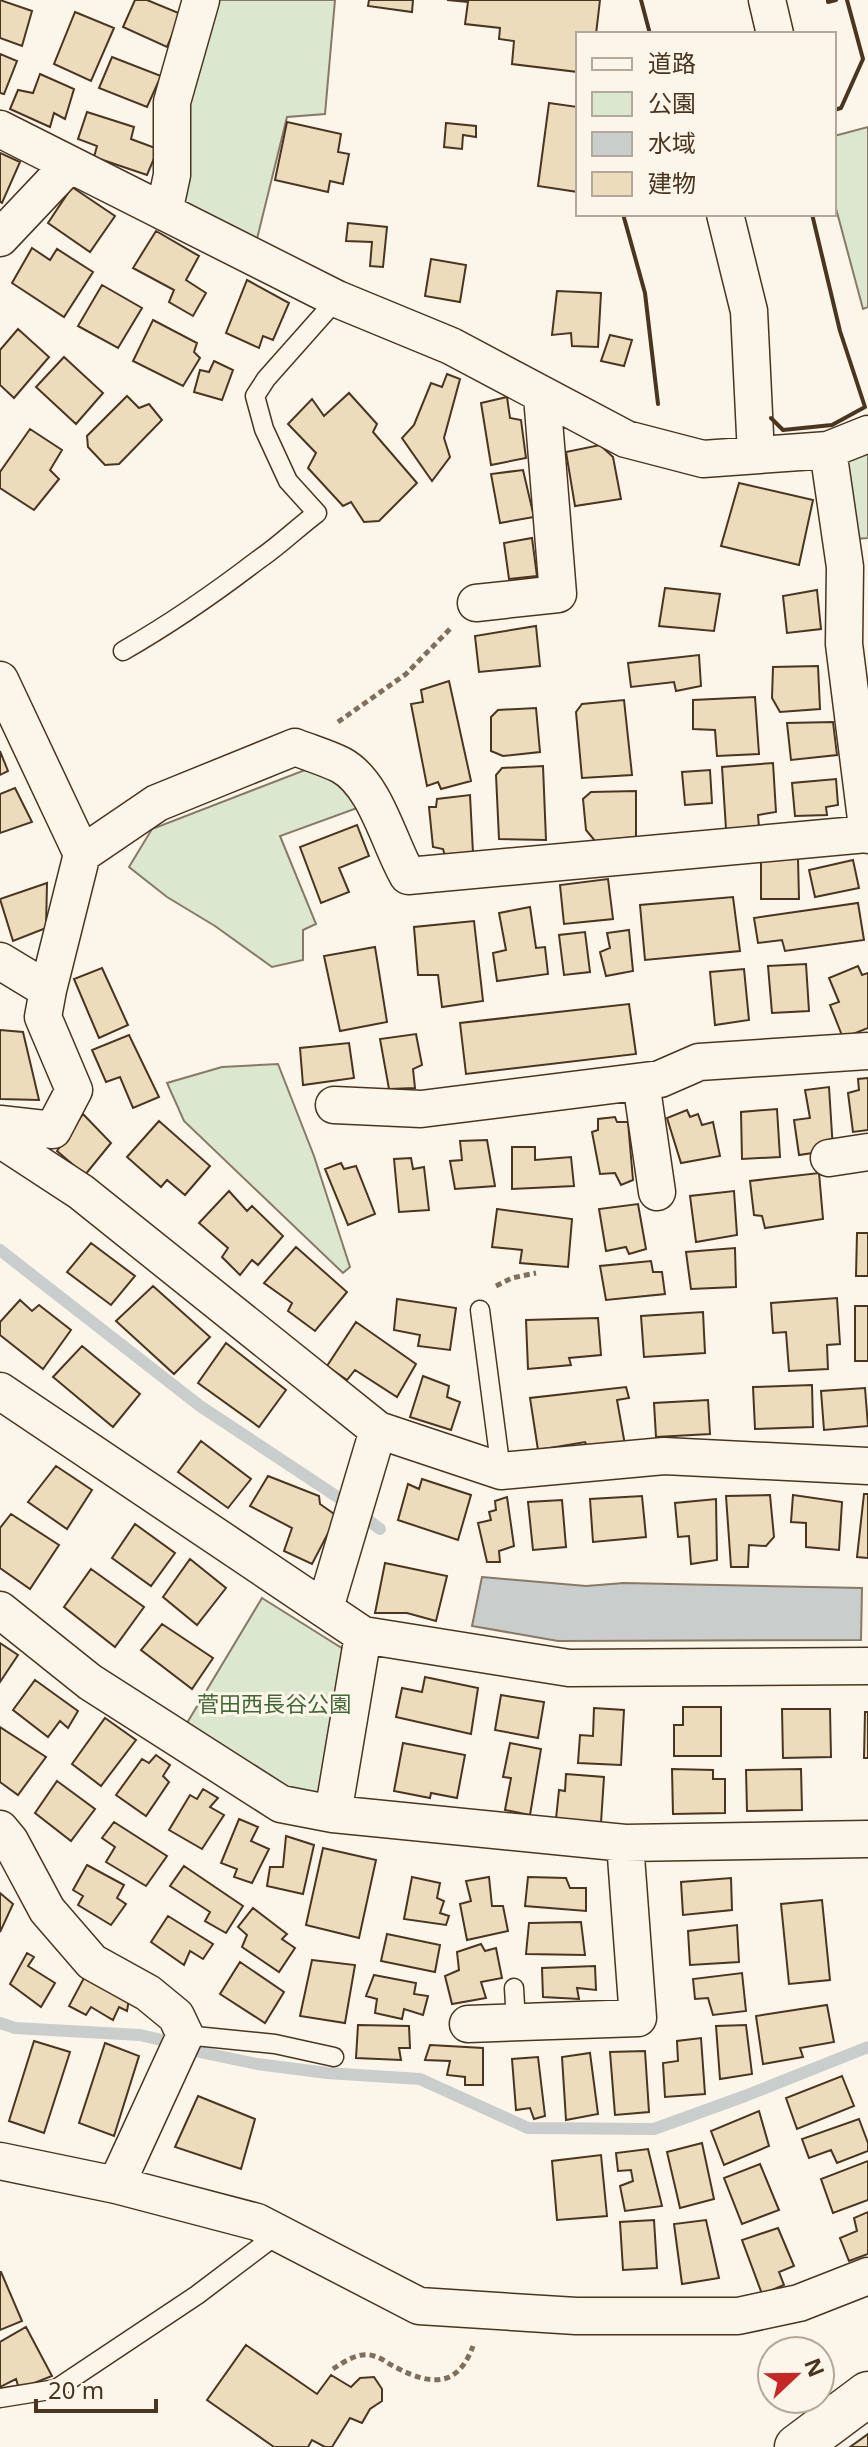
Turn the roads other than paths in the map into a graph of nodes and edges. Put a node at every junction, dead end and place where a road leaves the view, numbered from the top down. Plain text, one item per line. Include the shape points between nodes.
1 (201, 0) edge
2 (767, 0) edge
3 (775, 32) edge
4 (0, 129) edge
5 (69, 165) junction
6 (164, 212) junction
7 (725, 216) edge
8 (0, 238) edge
9 (337, 299) junction
10 (542, 396) junction
11 (868, 434) edge
12 (828, 450) junction
13 (756, 455) junction
14 (476, 603) road end
15 (123, 651) dead end
16 (0, 680) edge
17 (868, 834) edge
18 (82, 854) junction
19 (0, 961) edge
20 (48, 990) junction
21 (868, 1051) edge
22 (641, 1082) junction
23 (334, 1105) dead end
24 (0, 1124) edge
25 (0, 1139) edge
26 (868, 1152) edge
27 (829, 1158) dead end
28 (657, 1192) dead end
29 (480, 1310) road end
30 (0, 1391) edge
31 (378, 1430) junction
32 (868, 1466) edge
33 (501, 1471) junction
34 (325, 1608) junction
35 (0, 1610) edge
36 (363, 1635) junction
37 (868, 1666) edge
38 (333, 1814) junction
39 (0, 1829) edge
40 (868, 1839) edge
41 (625, 1843) junction
42 (468, 2024) dead end
43 (185, 2035) junction
44 (334, 2057) dead end
45 (0, 2161) edge
46 (116, 2185) junction
47 (279, 2233) junction
48 (868, 2276) edge
49 (868, 2394) edge
50 (0, 2398) edge
51 (797, 2447) edge

1 - 6 street via 172,102 172,175
2 - 3 street
4 - 5 street
5 - 6 street
5 - 8 street
6 - 9 street
7 - 13 street via 749,311
9 - 10 street via 451,346
9 - 15 lane via 255,396 288,481 317,513 262,558
10 - 13 street via 626,439 703,459
10 - 14 street via 558,594
11 - 12 street
12 - 13 street
12 - 17 street via 845,567 844,644
16 - 18 street
17 - 18 street via 408,876 375,802 360,783 344,766 295,747 157,803
18 - 20 street
19 - 20 street
20 - 24 street via 43,1017 74,1090 53,1130
21 - 22 street via 699,1062
22 - 23 street via 421,1109
22 - 28 street
25 - 31 street via 81,1192
26 - 27 street
29 - 33 lane
30 - 34 street
31 - 33 street
31 - 34 street
32 - 33 street via 664,1456
34 - 36 street
35 - 38 street via 90,1682 281,1804
36 - 37 street via 569,1668
36 - 38 street
38 - 41 street
39 - 43 street via 47,1910 92,1962 148,1993 176,2016
40 - 41 street
41 - 42 street via 638,2018 515,2005
43 - 44 lane via 275,2044
43 - 46 street
45 - 46 street
46 - 47 street via 257,2222
47 - 48 street via 419,2306 576,2316 738,2316 799,2303
47 - 50 lane via 56,2389
49 - 51 street

